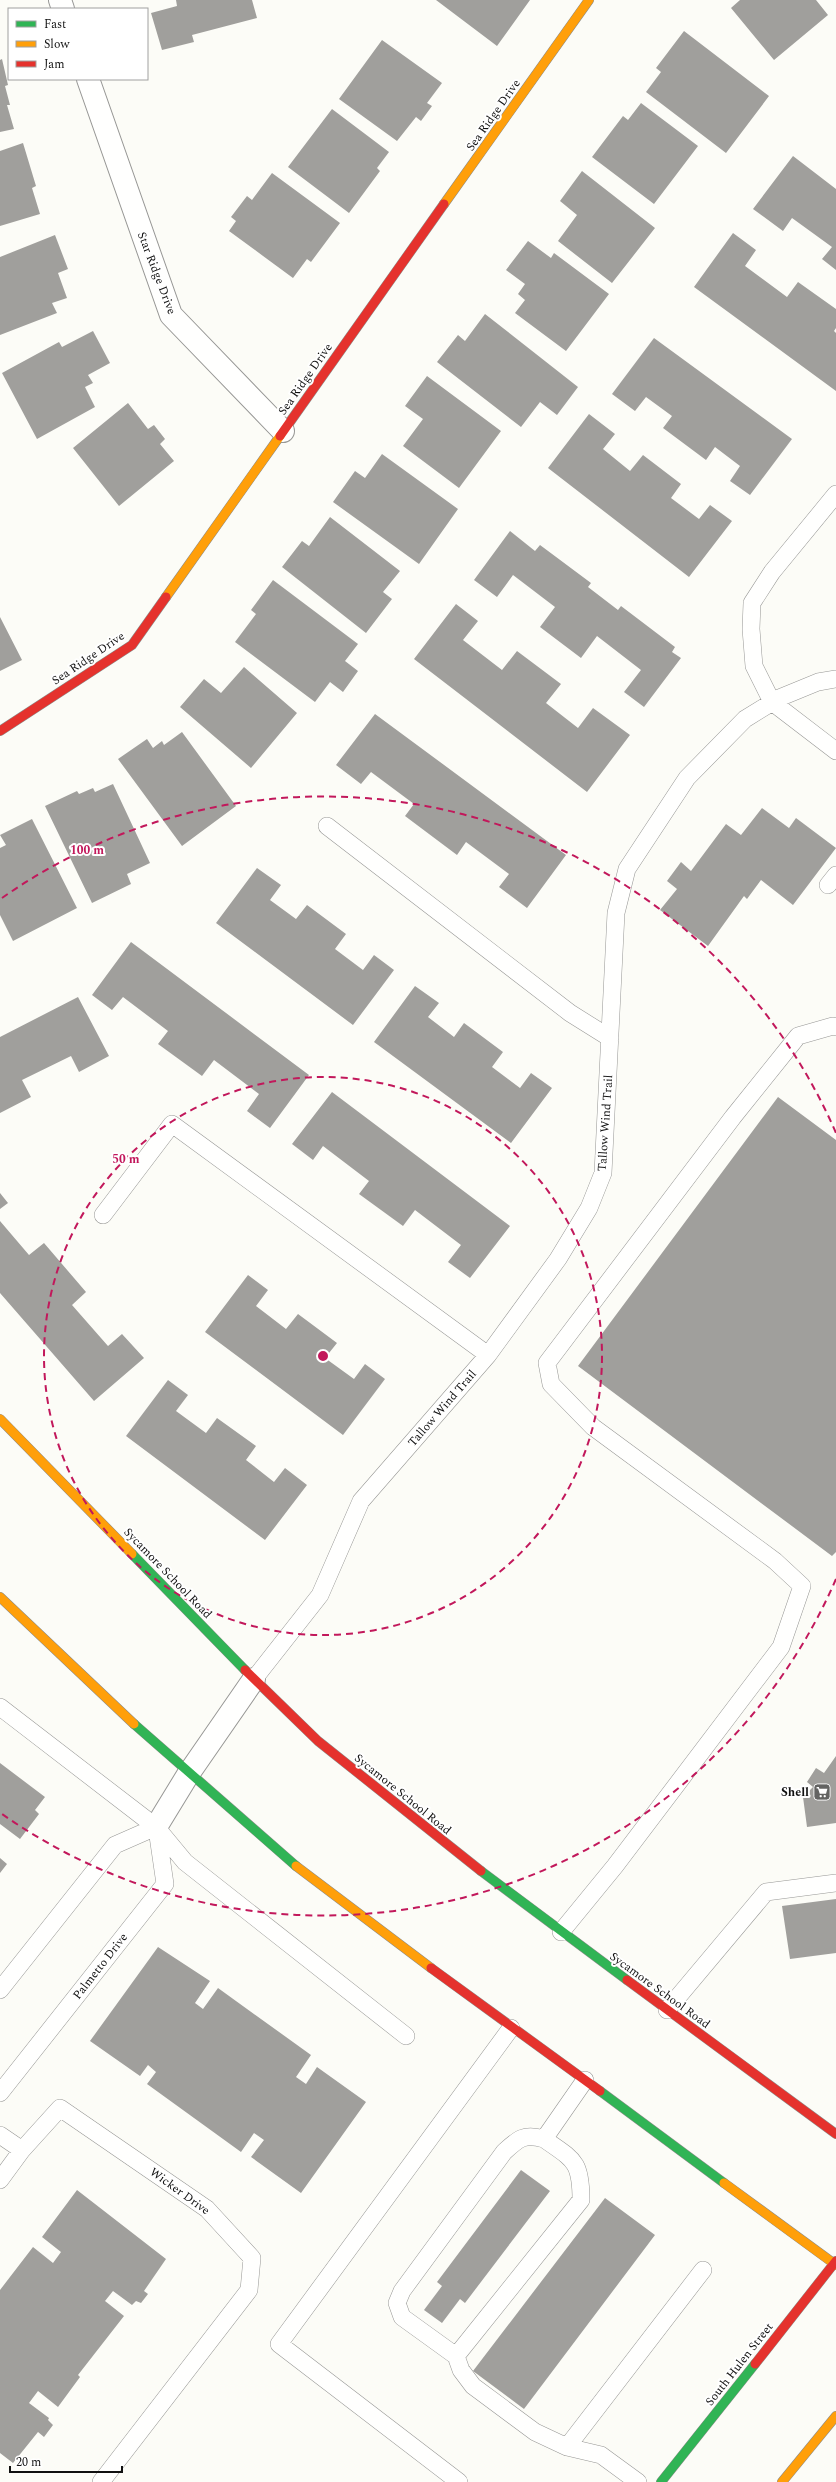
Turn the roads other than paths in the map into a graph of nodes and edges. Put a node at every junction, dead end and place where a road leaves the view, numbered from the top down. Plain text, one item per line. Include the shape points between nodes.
1 (589, 0) edge
2 (88, 80) edge
3 (283, 431) junction
4 (836, 494) edge
5 (836, 679) edge
6 (772, 702) junction
7 (0, 730) edge
8 (836, 751) edge
9 (326, 826) dead end
10 (836, 1027) edge
11 (610, 1038) junction
12 (103, 1215) dead end
13 (488, 1355) junction
14 (0, 1419) edge
15 (0, 1597) edge
16 (254, 1679) junction
17 (0, 1707) edge
18 (189, 1773) junction
19 (156, 1827) junction
20 (836, 1884) edge
21 (561, 1932) junction
22 (0, 1990) edge
23 (667, 2010) junction
24 (511, 2028) junction
25 (406, 2036) dead end
26 (585, 2080) junction
27 (0, 2092) edge
28 (836, 2134) edge
29 (0, 2135) edge
30 (544, 2139) junction
31 (22, 2150) junction
32 (0, 2180) edge
33 (835, 2263) edge
34 (703, 2270) dead end
35 (456, 2356) junction
36 (836, 2416) edge
37 (567, 2447) junction
38 (101, 2482) edge
39 (459, 2482) edge
40 (638, 2482) edge
41 (661, 2482) edge
42 (782, 2482) edge

1 - 3 main road, Sea Ridge Drive
2 - 3 street, Star Ridge Drive via 171,315
3 - 7 main road, Sea Ridge Drive via 132,645
4 - 6 lane via 772,572 752,603 754,666
5 - 6 lane, Tallow Wind Trail via 818,682
6 - 8 lane
6 - 11 lane, Tallow Wind Trail via 745,719 687,778 627,869 616,913
9 - 11 lane via 570,1013
10 - 21 lane via 798,1036 733,1117 547,1363 551,1384 593,1427 775,1561 802,1586 781,1647 616,1866
11 - 13 lane, Tallow Wind Trail via 603,1173 589,1208 558,1260
12 - 13 lane via 172,1124
13 - 16 lane, Tallow Wind Trail via 361,1501 320,1594
14 - 16 main road, Sycamore School Road
15 - 18 main road via 55,1651
16 - 18 street
16 - 21 main road, Sycamore School Road via 341,1759
17 - 19 lane
18 - 19 street
18 - 24 main road via 280,1854
19 - 22 lane via 115,1845
19 - 25 lane via 185,1862
19 - 27 lane, Palmetto Drive via 165,1884
20 - 23 lane via 766,1892
21 - 23 main road, Sycamore School Road
23 - 28 main road, Sycamore School Road
24 - 26 main road
24 - 39 lane via 279,2344
26 - 30 lane
26 - 33 main road
29 - 31 lane
30 - 35 lane via 574,2161 581,2178 581,2200
30 - 35 lane via 531,2135 517,2140 504,2152 402,2291 397,2303 402,2317
31 - 32 lane
31 - 38 lane, Wicker Drive via 60,2108 207,2208 252,2258 248,2290
33 - 41 main road, South Hulen Street
34 - 37 lane
35 - 37 lane via 461,2370 473,2386 535,2432
36 - 42 main road
37 - 40 lane via 601,2455

